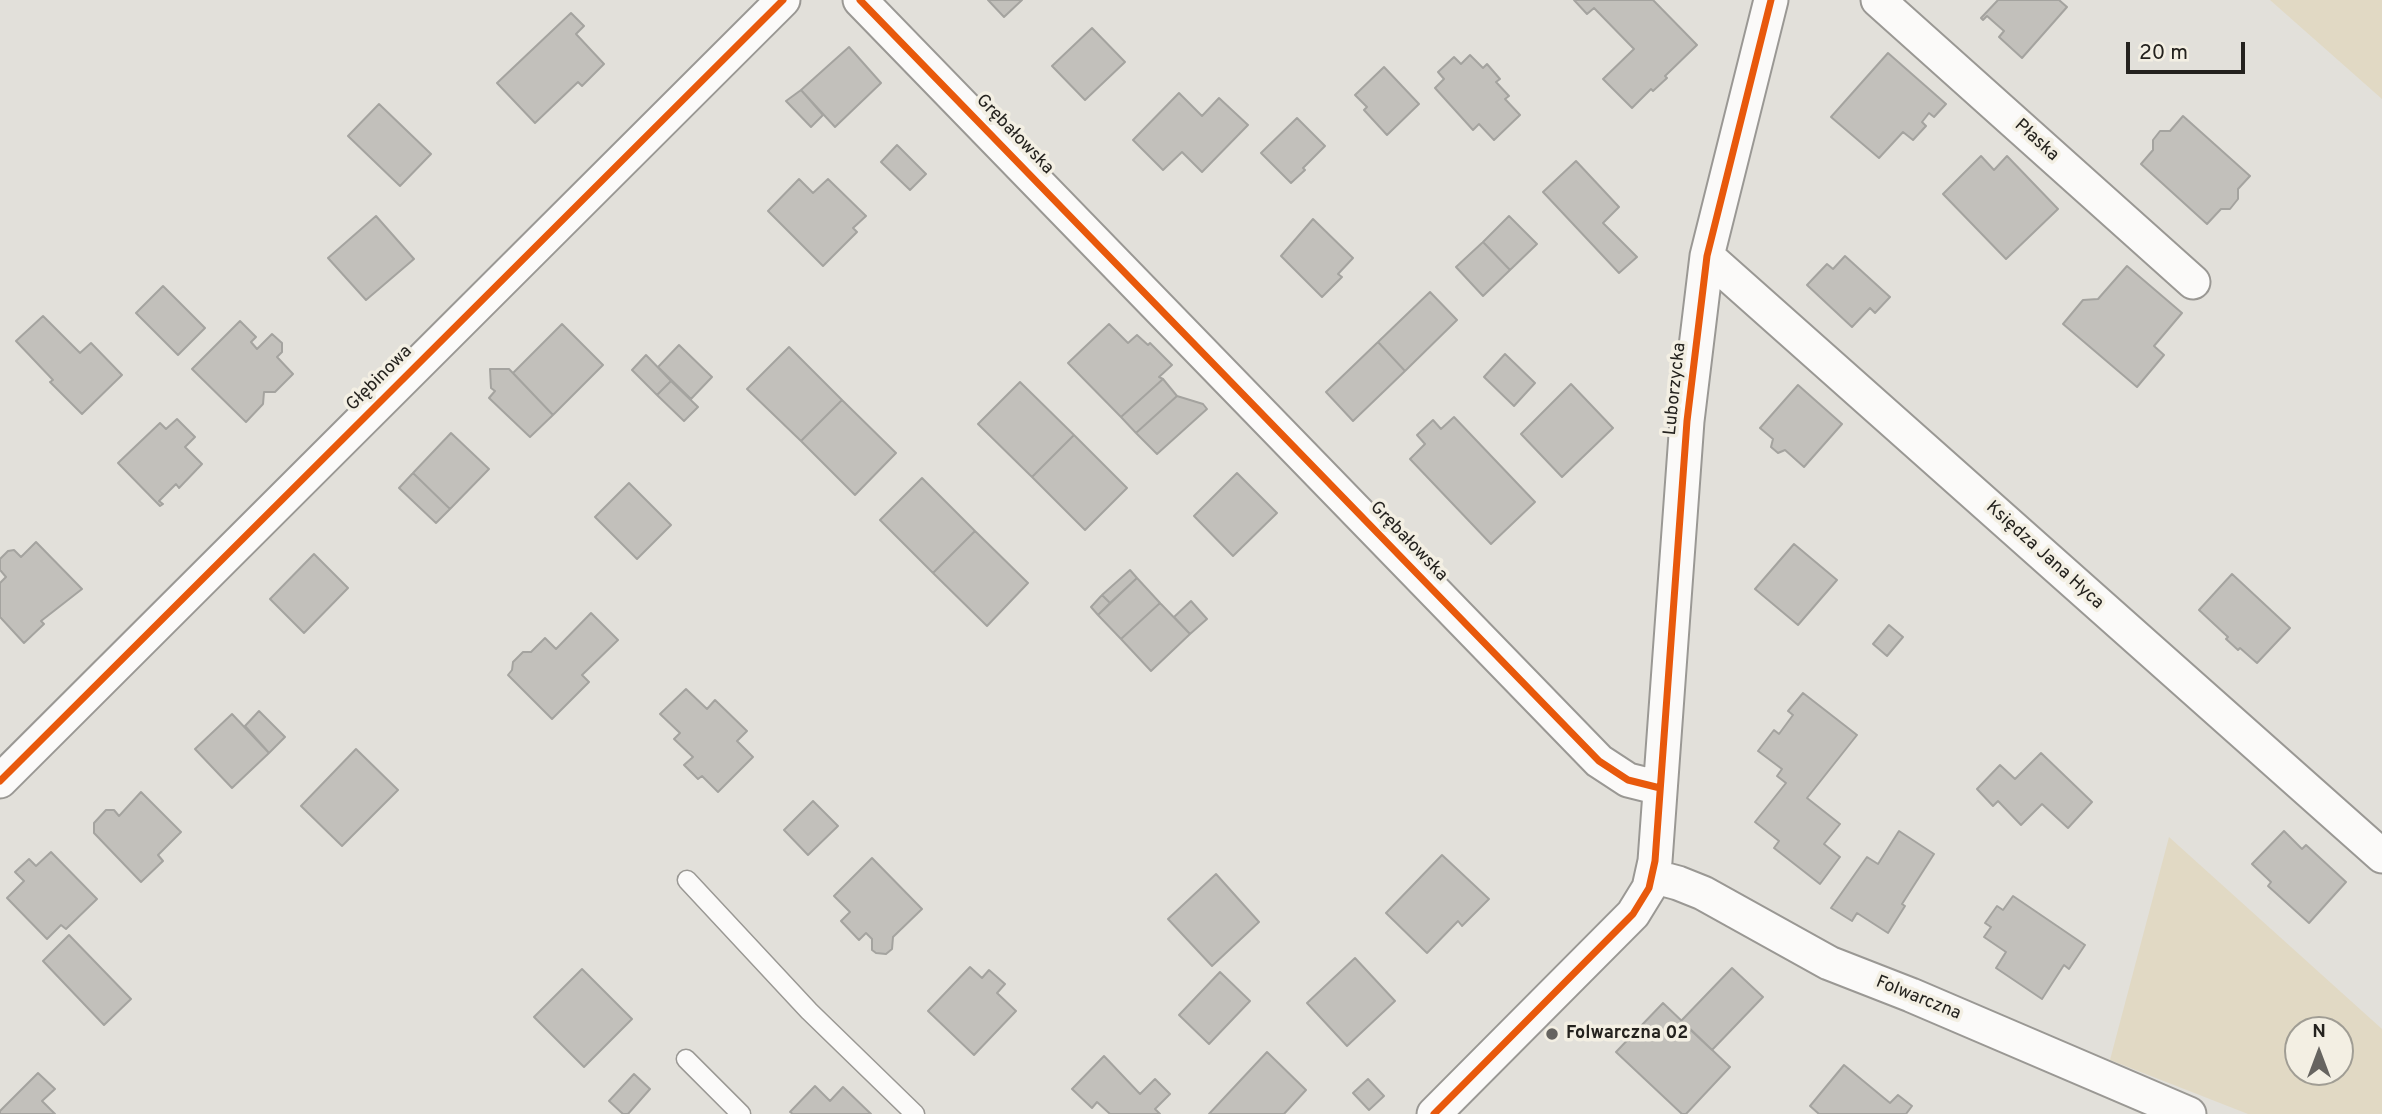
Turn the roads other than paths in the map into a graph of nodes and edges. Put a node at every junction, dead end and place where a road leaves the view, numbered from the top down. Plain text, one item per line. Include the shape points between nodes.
1 (783, 0) edge
2 (860, 0) edge
3 (1771, 0) edge
4 (1878, 0) edge
5 (1707, 256) junction
6 (2193, 282) dead end
7 (0, 781) edge
8 (1660, 788) junction
9 (2382, 856) edge
10 (1652, 876) junction
11 (687, 880) dead end
12 (686, 1059) dead end
13 (741, 1114) edge
14 (915, 1114) edge
15 (1434, 1114) edge
16 (2189, 1114) edge

1 - 7 street, Głębinowa
2 - 8 street, Grębałowska via 1599,761 1628,780
3 - 5 street, Luborzycka
4 - 6 street, Płaska
5 - 8 street, Luborzycka via 1687,422
5 - 9 street, Księdza Jana Hyca
8 - 10 street
10 - 15 street via 1643,902 1633,914
10 - 16 street, Folwarczna via 1703,893 1829,963
11 - 14 lane via 809,1011
12 - 13 lane

